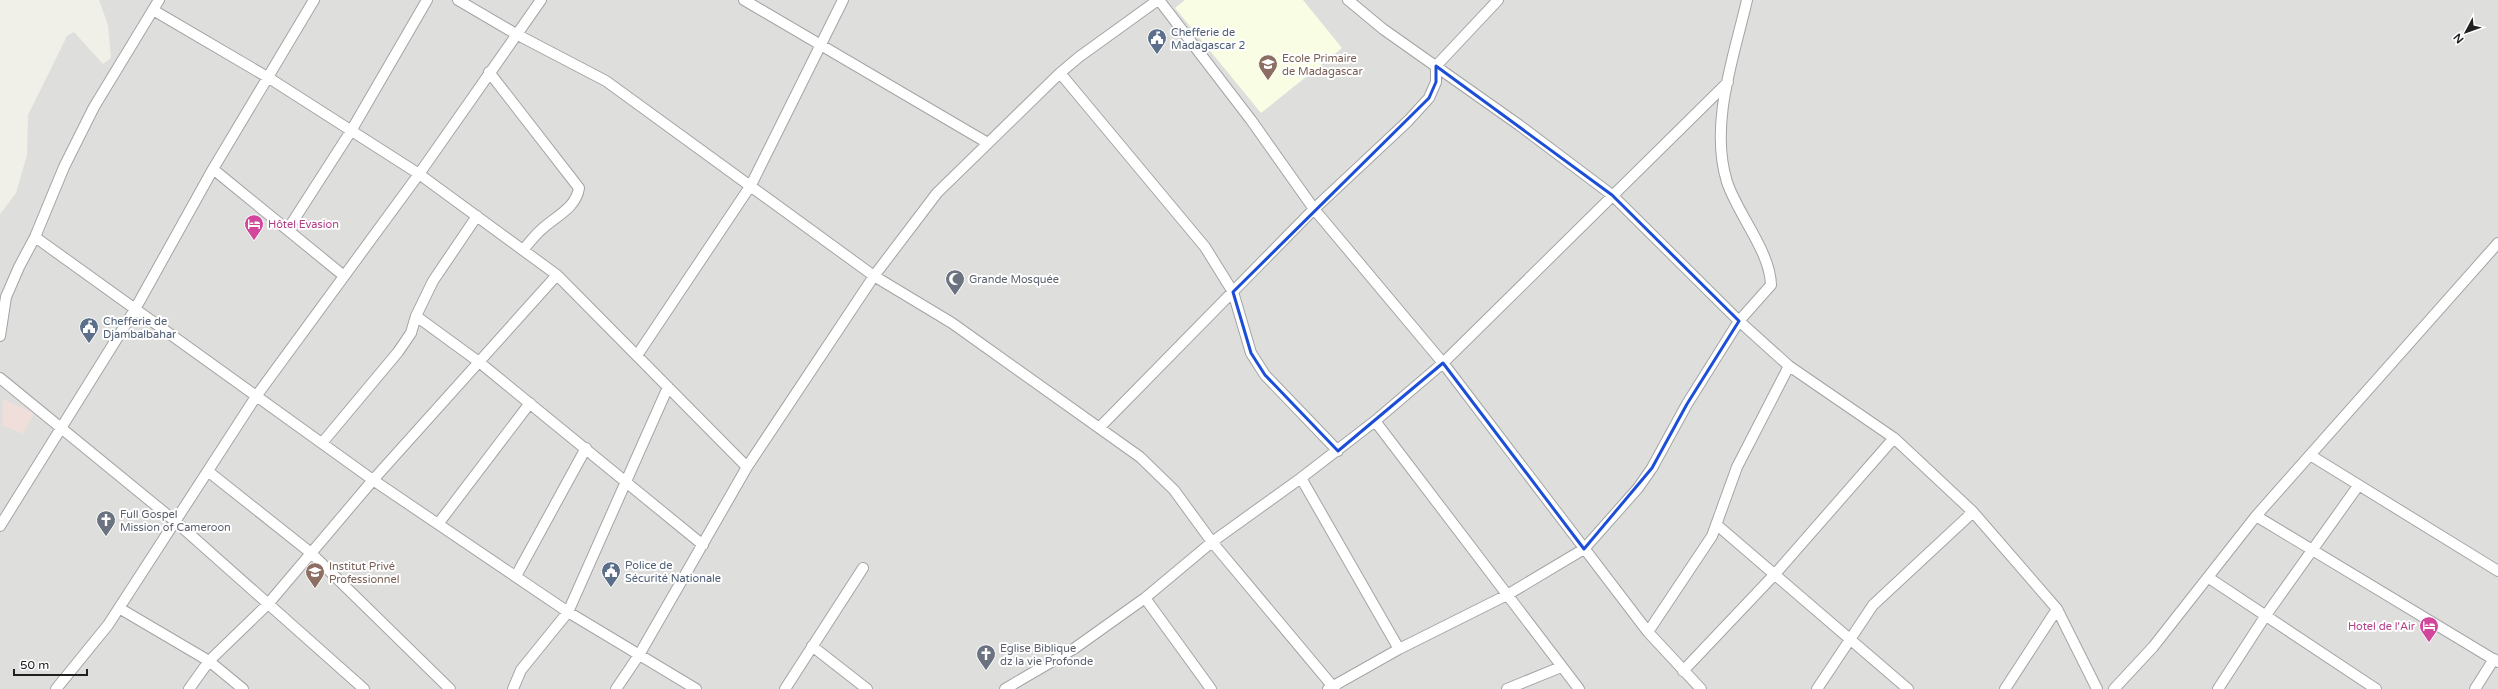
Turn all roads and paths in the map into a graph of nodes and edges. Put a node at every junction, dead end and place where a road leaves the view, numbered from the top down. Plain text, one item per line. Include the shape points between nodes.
1 (159, 0) edge
2 (314, 0) edge
3 (427, 0) edge
4 (458, 0) edge
5 (541, 0) edge
6 (744, 0) edge
7 (843, 0) edge
8 (1159, 0) edge
9 (1348, 0) edge
10 (1498, 0) edge
11 (1747, 0) edge
12 (153, 10) junction
13 (516, 34) junction
14 (822, 45) junction
15 (1436, 66) junction
16 (489, 72) junction
17 (1060, 73) junction
18 (269, 78) junction
19 (1728, 82) junction
20 (351, 131) junction
21 (986, 142) junction
22 (213, 169) junction
23 (419, 174) junction
24 (751, 185) junction
25 (1612, 195) junction
26 (1314, 209) junction
27 (477, 216) junction
28 (288, 229) junction
29 (35, 238) junction
30 (2498, 243) edge
31 (523, 250) junction
32 (557, 275) junction
33 (344, 276) junction
34 (874, 276) junction
35 (1234, 292) junction
36 (134, 311) junction
37 (416, 316) junction
38 (1739, 321) junction
39 (0, 336) edge
40 (638, 354) junction
41 (479, 362) junction
42 (1443, 363) junction
43 (1789, 366) junction
44 (0, 378) edge
45 (668, 388) junction
46 (257, 395) junction
47 (530, 403) junction
48 (1375, 421) junction
49 (62, 427) junction
50 (1100, 427) junction
51 (1894, 438) junction
52 (322, 443) junction
53 (586, 448) junction
54 (1338, 451) junction
55 (2310, 455) junction
56 (747, 467) junction
57 (208, 472) junction
58 (1301, 478) junction
59 (373, 480) junction
60 (626, 480) junction
61 (2358, 486) junction
62 (1973, 512) junction
63 (2256, 516) junction
64 (176, 522) junction
65 (438, 524) junction
66 (1716, 525) junction
67 (0, 526) edge
68 (1212, 542) junction
69 (703, 544) junction
70 (1584, 548) junction
71 (2313, 550) junction
72 (311, 553) junction
73 (863, 568) dead end
74 (2498, 570) edge
75 (1775, 574) junction
76 (516, 576) junction
77 (2209, 578) junction
78 (1507, 595) junction
79 (1145, 598) junction
80 (268, 604) junction
81 (119, 608) junction
82 (2057, 609) junction
83 (568, 612) junction
84 (2266, 615) junction
85 (1648, 632) junction
86 (1851, 641) junction
87 (812, 646) junction
88 (1399, 648) junction
89 (639, 655) junction
90 (2496, 660) edge
91 (209, 661) junction
92 (1561, 667) junction
93 (1683, 671) junction
94 (1332, 688) edge
95 (2370, 688) edge
96 (56, 689) edge
97 (189, 689) edge
98 (243, 689) edge
99 (364, 689) edge
100 (450, 689) edge
101 (513, 689) edge
102 (616, 689) edge
103 (696, 689) edge
104 (785, 689) edge
105 (867, 689) edge
106 (1005, 689) edge
107 (1211, 689) edge
108 (1507, 689) edge
109 (1579, 689) edge
110 (1701, 689) edge
111 (1817, 689) edge
112 (1908, 689) edge
113 (2005, 689) edge
114 (2097, 689) edge
115 (2114, 689) edge
116 (2218, 689) edge
117 (2475, 689) edge

1 - 12 street
2 - 18 street
3 - 20 street
4 - 13 street
5 - 13 street
6 - 14 street
7 - 14 street
8 - 17 street
8 - 26 street via 1251,120
9 - 15 street via 1383,29
10 - 15 street
11 - 19 street
12 - 18 street
12 - 29 street via 94,107 64,167
13 - 16 street
13 - 24 street via 606,80
14 - 21 street
14 - 24 street
15 - 25 street
15 - 26 street via 1436,82 1429,98
16 - 23 street
16 - 31 street via 579,188 578,195 566,211 543,229
17 - 21 street
17 - 35 street via 1205,247
18 - 20 street
18 - 22 street
19 - 25 street
19 - 38 street via 1721,145 1727,182 1771,275 1771,285
20 - 23 street
20 - 28 street
21 - 34 street via 937,192
22 - 28 street
22 - 36 street
23 - 27 street
23 - 33 street
24 - 34 street
24 - 40 street
25 - 38 street
25 - 42 street
26 - 35 street
26 - 42 street
27 - 31 street
27 - 37 street via 433,281
28 - 33 street
29 - 36 street
29 - 39 street via 6,297
30 - 55 street
31 - 32 street
32 - 40 street
32 - 41 street
33 - 46 street
34 - 50 street via 952,323
34 - 56 street
35 - 50 street
35 - 54 street via 1251,353 1266,375
36 - 46 street
36 - 49 street
37 - 41 street
37 - 52 street via 411,334 398,352
38 - 43 street
38 - 70 street via 1687,404 1652,468 1638,488
40 - 45 street
41 - 47 street
41 - 59 street
42 - 48 street
42 - 70 street
43 - 51 street
43 - 66 street via 1736,467
44 - 49 street
45 - 56 street
45 - 60 street
46 - 52 street
46 - 57 street
47 - 53 street
47 - 65 street
48 - 54 street
48 - 78 street
49 - 64 street
49 - 67 street
50 - 68 street via 1140,458 1174,490
51 - 62 street
51 - 75 street
52 - 59 street
53 - 60 street
53 - 76 street
54 - 58 street
55 - 61 street
55 - 63 street
56 - 69 street
57 - 64 street
57 - 72 street
58 - 68 street
58 - 88 street
59 - 65 street
59 - 72 street
60 - 69 street
60 - 83 street
61 - 71 street
61 - 74 street
62 - 82 street
62 - 86 street via 1873,605
63 - 71 street
63 - 77 street
64 - 80 street
64 - 81 street
65 - 76 street
66 - 75 street
66 - 85 street via 1712,536
68 - 79 street
68 - 94 street
69 - 89 street
70 - 78 street
70 - 85 street
71 - 84 street
71 - 90 street
72 - 80 street
72 - 100 street via 448,684
73 - 87 street
75 - 86 street
75 - 93 street
76 - 83 street
77 - 84 street
77 - 115 street via 2153,647
78 - 88 street
78 - 92 street
79 - 106 street via 1075,648
79 - 107 street
80 - 91 street
80 - 99 street
81 - 91 street
81 - 96 street
82 - 113 street
82 - 114 street
83 - 89 street
83 - 101 street via 521,670
84 - 95 street
84 - 116 street
85 - 93 street
86 - 111 street
86 - 112 street
87 - 104 street
87 - 105 street
88 - 94 street
89 - 102 street
89 - 103 street
90 - 117 street
91 - 97 street
91 - 98 street
92 - 108 street
92 - 109 street
93 - 110 street

